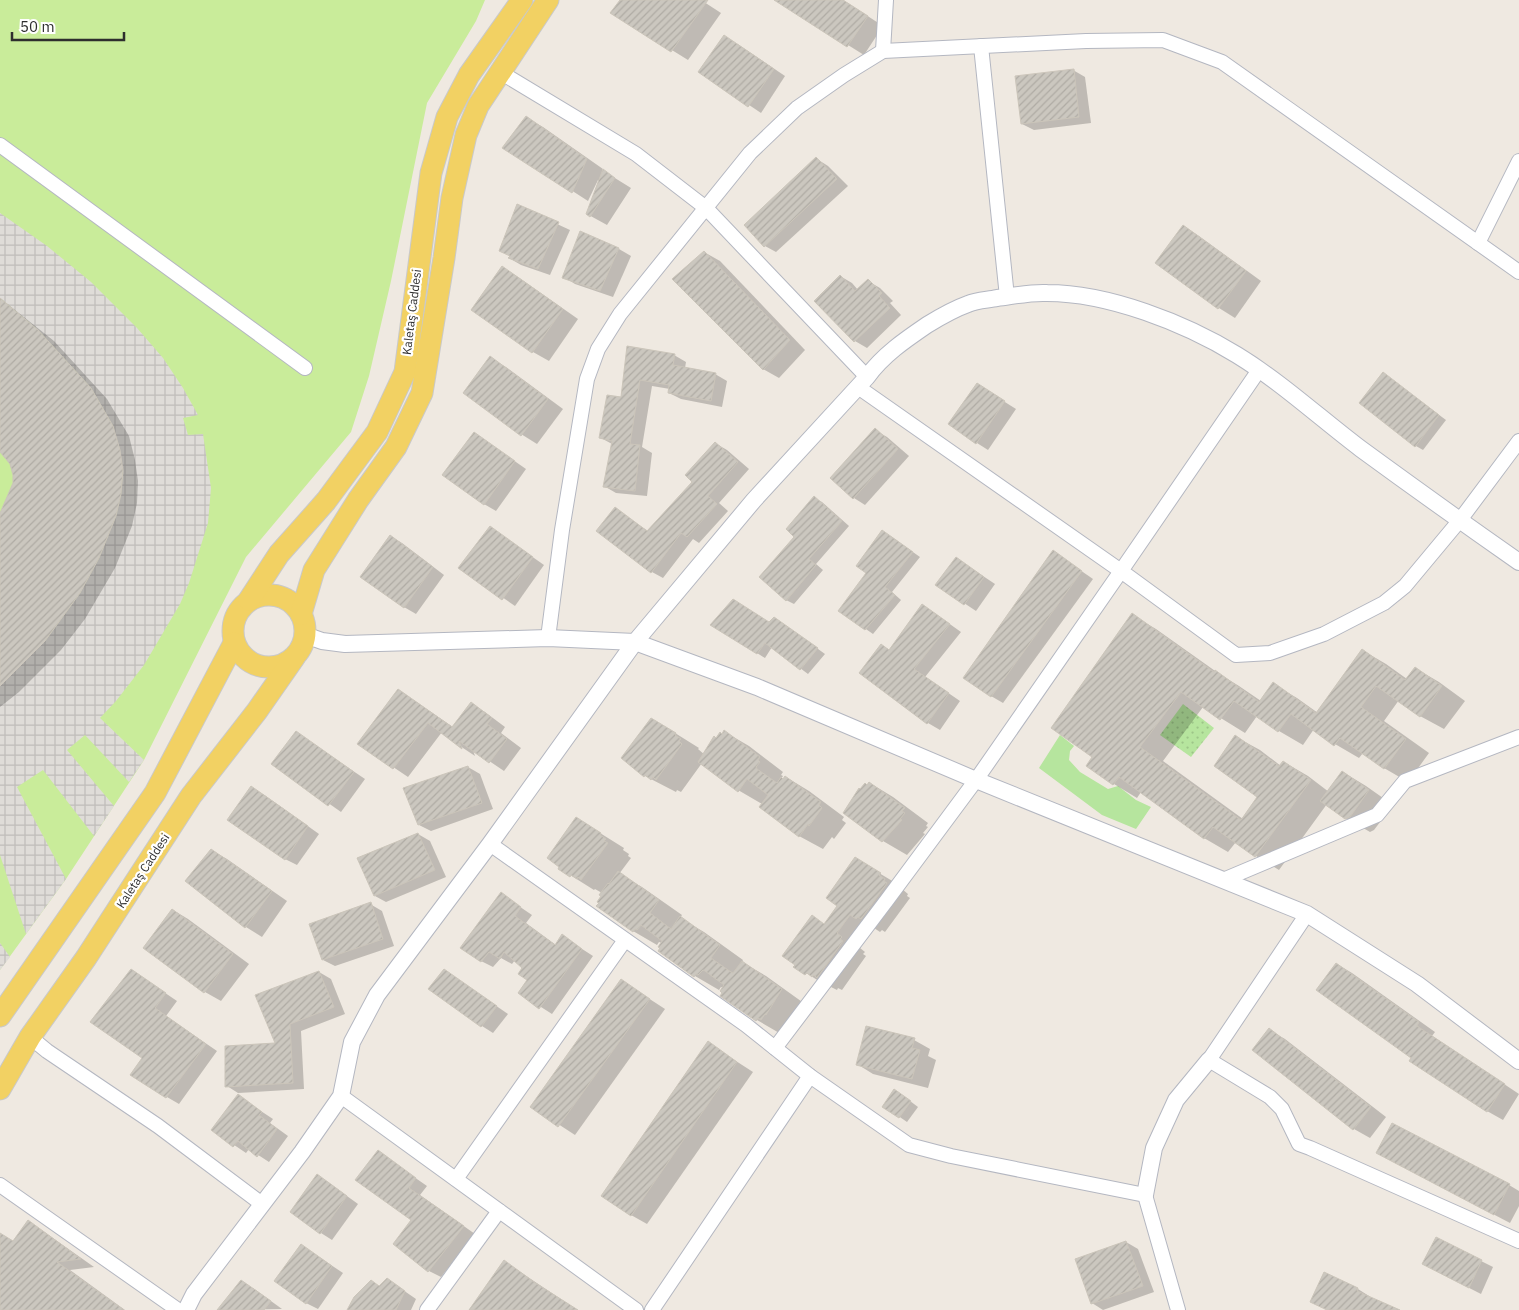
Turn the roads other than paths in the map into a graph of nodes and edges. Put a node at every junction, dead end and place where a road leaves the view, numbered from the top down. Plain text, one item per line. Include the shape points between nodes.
1 (548, 0) edge
2 (886, 0) edge
3 (517, 2) edge
4 (981, 46) junction
5 (883, 51) junction
6 (500, 72) junction
7 (0, 145) edge
8 (1519, 160) edge
9 (706, 208) junction
10 (1478, 242) junction
11 (1519, 272) edge
12 (1007, 297) junction
13 (305, 368) dead end
14 (1259, 370) junction
15 (862, 382) junction
16 (1519, 441) edge
17 (1460, 520) junction
18 (1519, 562) edge
19 (1121, 571) junction
20 (249, 600) junction
21 (301, 614) junction
22 (305, 635) junction
23 (548, 638) junction
24 (636, 642) junction
25 (234, 643) junction
26 (294, 658) junction
27 (1519, 737) edge
28 (976, 780) junction
29 (490, 844) junction
30 (1223, 880) junction
31 (1307, 914) junction
32 (625, 940) junction
33 (0, 1016) edge
34 (30, 1038) junction
35 (775, 1048) junction
36 (1209, 1060) junction
37 (1519, 1062) edge
38 (810, 1076) junction
39 (0, 1089) edge
40 (341, 1096) junction
41 (456, 1179) junction
42 (0, 1185) edge
43 (1145, 1195) junction
44 (262, 1204) junction
45 (499, 1211) junction
46 (1519, 1240) edge
47 (178, 1310) edge
48 (186, 1310) edge
49 (427, 1310) edge
50 (636, 1310) edge
51 (652, 1310) edge
52 (1178, 1310) edge

1 - 6 main road, Kaletaş Caddesi
2 - 5 street
3 - 20 main road, Kaletaş Caddesi via 469,75 447,117 430,173 405,372 377,432 326,501 279,554
4 - 5 street
4 - 10 street via 1162,40 1222,62
4 - 12 street
5 - 9 street via 797,108 750,153
6 - 9 street via 636,154
6 - 21 main road, Kaletaş Caddesi via 478,106 466,135 452,198 422,393 396,447 314,570
7 - 13 street
8 - 10 street
9 - 15 street
9 - 23 street via 620,314 598,349 587,379
10 - 11 street
12 - 14 street via 1046,292 1120,304 1198,333
12 - 15 street via 969,303 939,318 876,364
14 - 17 street
14 - 19 street
15 - 19 street
15 - 24 street via 754,500
16 - 17 street
17 - 18 street
17 - 19 street via 1404,586 1384,602 1324,634 1270,653 1236,655
19 - 28 street
20 - 21 main road via 272,594 284,597
20 - 25 main road via 234,619
21 - 22 main road
22 - 23 street via 345,644
22 - 26 main road
23 - 24 street
24 - 28 street via 757,687
24 - 29 street
25 - 26 main road via 249,662 260,666 272,668
25 - 33 main road via 155,793
26 - 34 main road, Kaletaş Caddesi via 191,796
27 - 30 street via 1405,781 1377,815
28 - 30 street
28 - 35 street
29 - 32 street
29 - 40 street via 377,995 352,1042
30 - 31 street
31 - 36 street
31 - 37 street via 1417,984
32 - 35 street
32 - 41 street
34 - 39 main road, Kaletaş Caddesi
34 - 44 street via 158,1126
35 - 38 street
36 - 43 street via 1176,1100 1154,1148
36 - 46 street via 1282,1109 1299,1144
38 - 43 street via 909,1146
38 - 51 street
40 - 41 street
40 - 44 street
41 - 45 street
42 - 47 street
43 - 52 street
44 - 48 street via 194,1294
45 - 49 street
45 - 50 street

